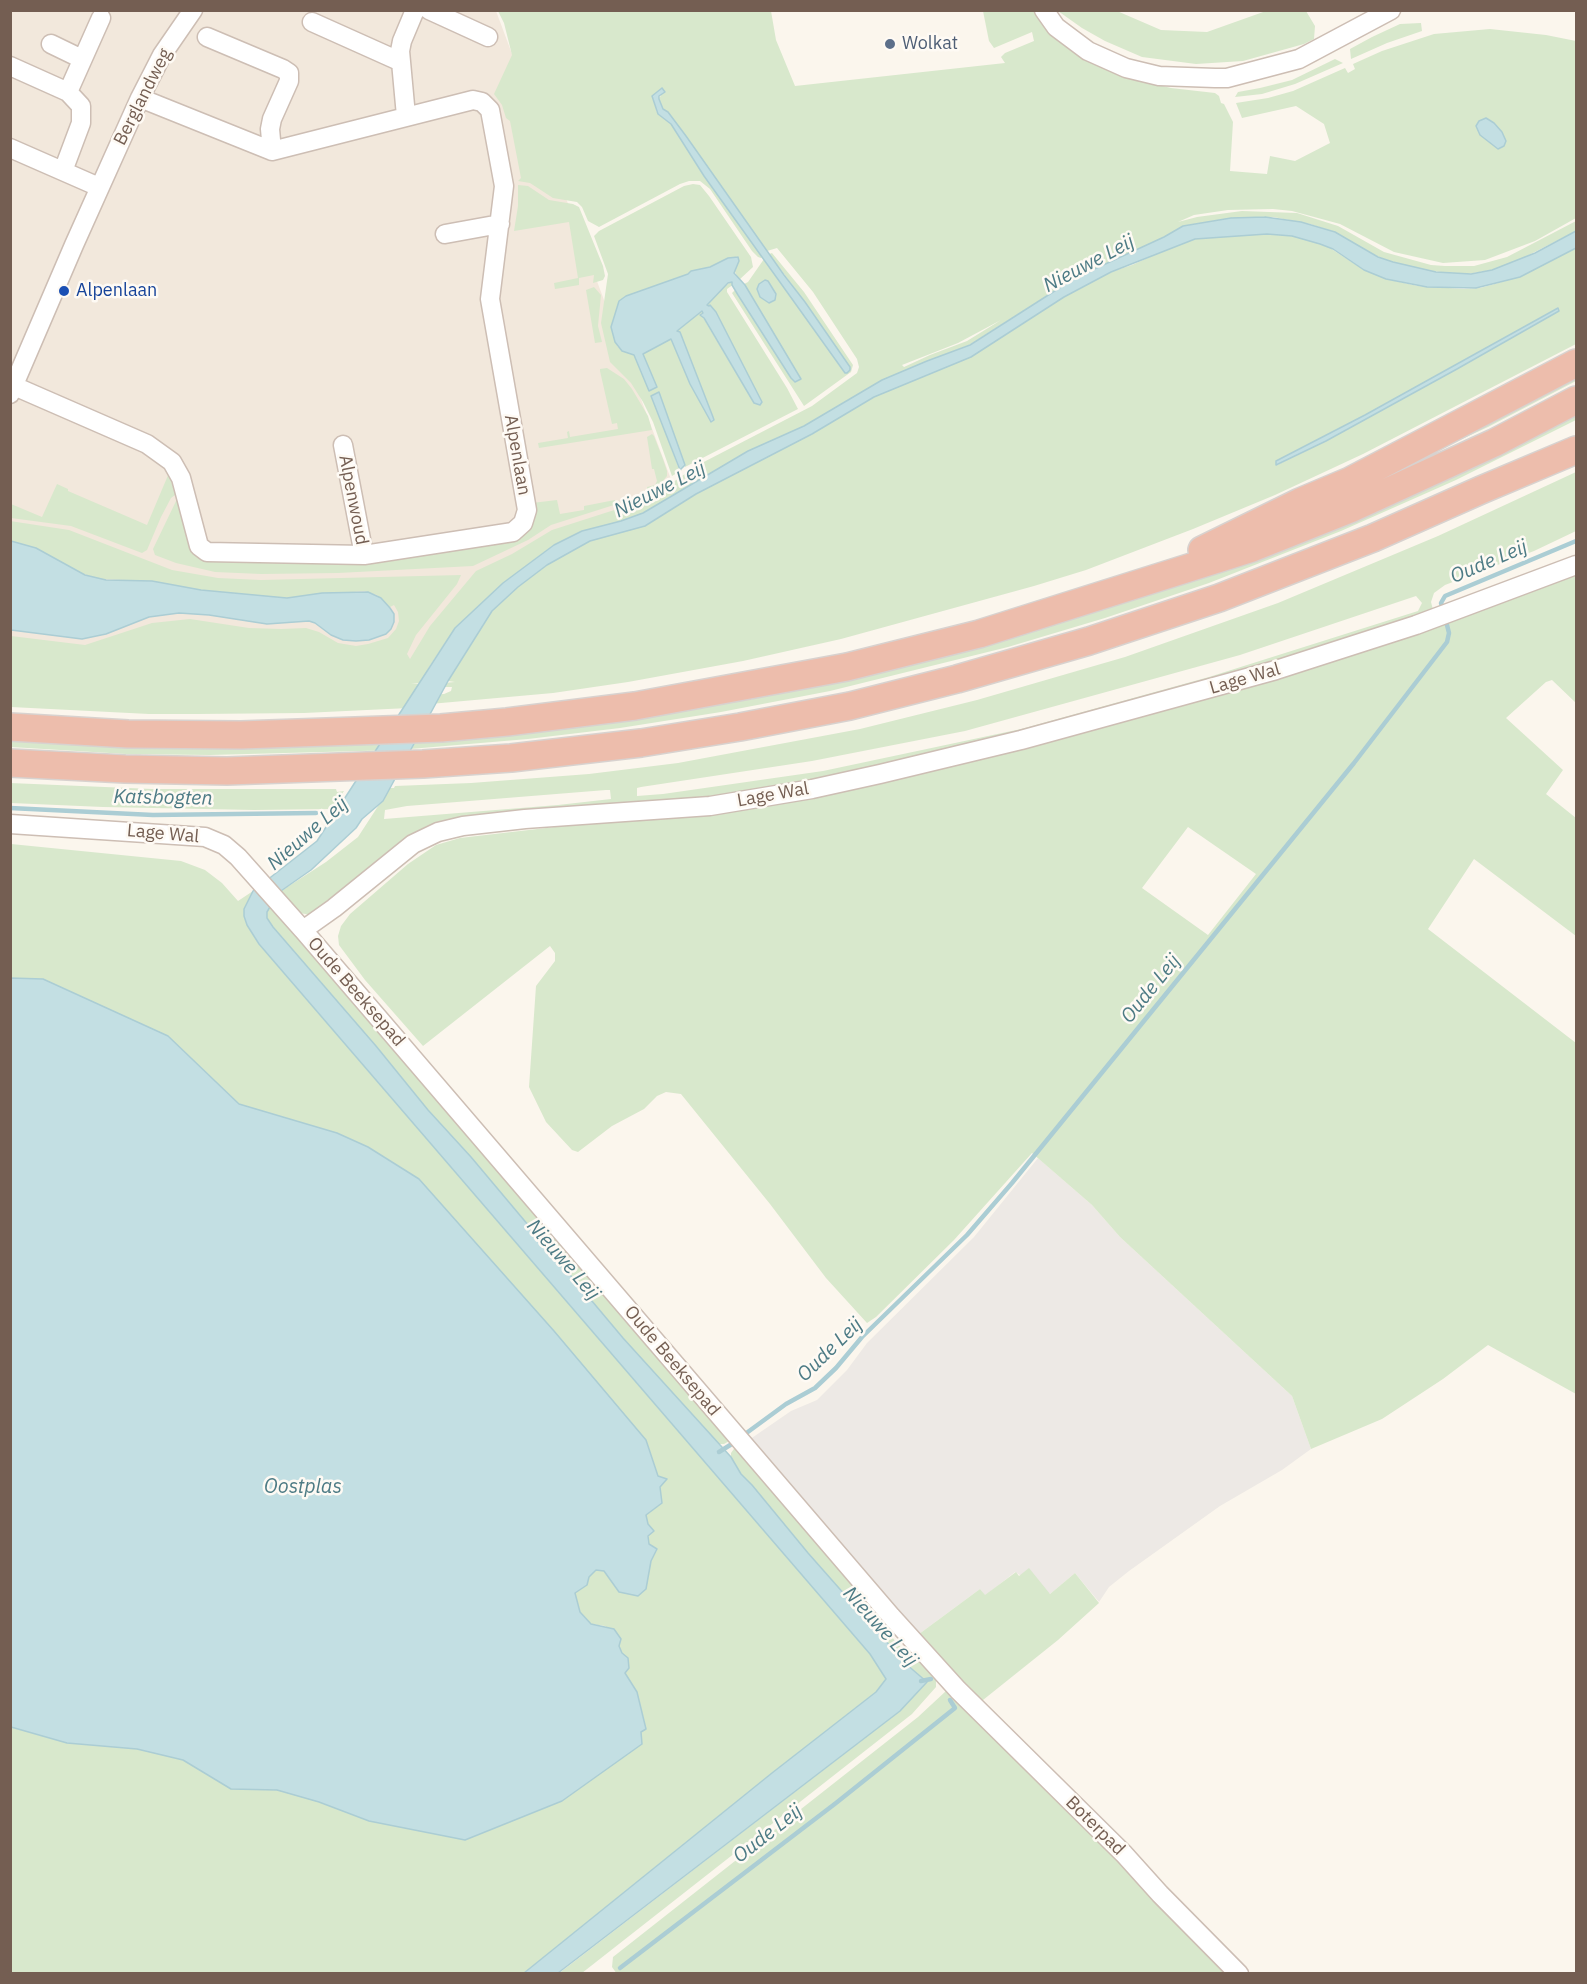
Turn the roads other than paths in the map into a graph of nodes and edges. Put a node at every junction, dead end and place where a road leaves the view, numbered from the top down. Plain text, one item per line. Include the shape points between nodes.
1 (193, 10) edge
2 (416, 10) edge
3 (429, 10) edge
4 (1044, 10) edge
5 (1391, 10) edge
6 (101, 18) dead end
7 (312, 22) dead end
8 (207, 37) dead end
9 (488, 37) dead end
10 (51, 44) dead end
11 (82, 60) junction
12 (399, 61) junction
13 (10, 66) edge
14 (68, 92) junction
15 (140, 98) junction
16 (406, 116) junction
17 (10, 148) edge
18 (272, 151) junction
19 (63, 171) junction
20 (99, 187) junction
21 (500, 224) junction
22 (445, 234) dead end
23 (1576, 363) edge
24 (12, 390) edge
25 (1576, 400) edge
26 (1576, 434) edge
27 (342, 445) dead end
28 (1576, 450) edge
29 (1481, 490) junction
30 (364, 555) junction
31 (1576, 565) edge
32 (1116, 592) junction
33 (10, 727) edge
34 (10, 763) edge
35 (10, 824) edge
36 (303, 930) junction
37 (950, 1681) joint
38 (1239, 1974) edge

1 - 15 street, Berglandweg via 162,55
2 - 12 street via 402,41
3 - 9 street
4 - 5 street via 1056,27 1088,51 1126,68 1159,76 1227,78 1299,59
6 - 11 street
7 - 12 street
8 - 18 street via 289,73 272,119
10 - 11 street
11 - 14 street
12 - 16 street
13 - 14 street
14 - 19 street via 81,106 81,123
15 - 18 street
15 - 20 street, Berglandweg
16 - 18 street, Alpenlaan
16 - 21 street, Alpenlaan via 473,99 490,110 504,186
17 - 19 street
19 - 20 street
20 - 24 street, Berglandweg
21 - 22 street
21 - 30 street, Alpenlaan via 490,298 527,510 523,524 513,532
23 - 32 highway via 1350,481
24 - 30 street, Alpenlaan via 147,444 172,462 181,478 199,546 207,552
25 - 32 highway via 1494,443 1350,509 1252,548
26 - 29 highway
27 - 30 street, Alpenwoud
28 - 29 highway
29 - 34 highway via 1373,538 1219,598 1089,641 850,706 740,727 641,743 423,764 226,771
31 - 36 street, Lage Wal via 1276,670 880,774 710,806 525,819 438,832 413,844
32 - 33 highway via 979,634 836,669 635,706 507,722 241,735
35 - 36 street, Lage Wal via 205,837 238,856
36 - 37 street, Oude Beeksepad
37 - 38 street, Boterpad

